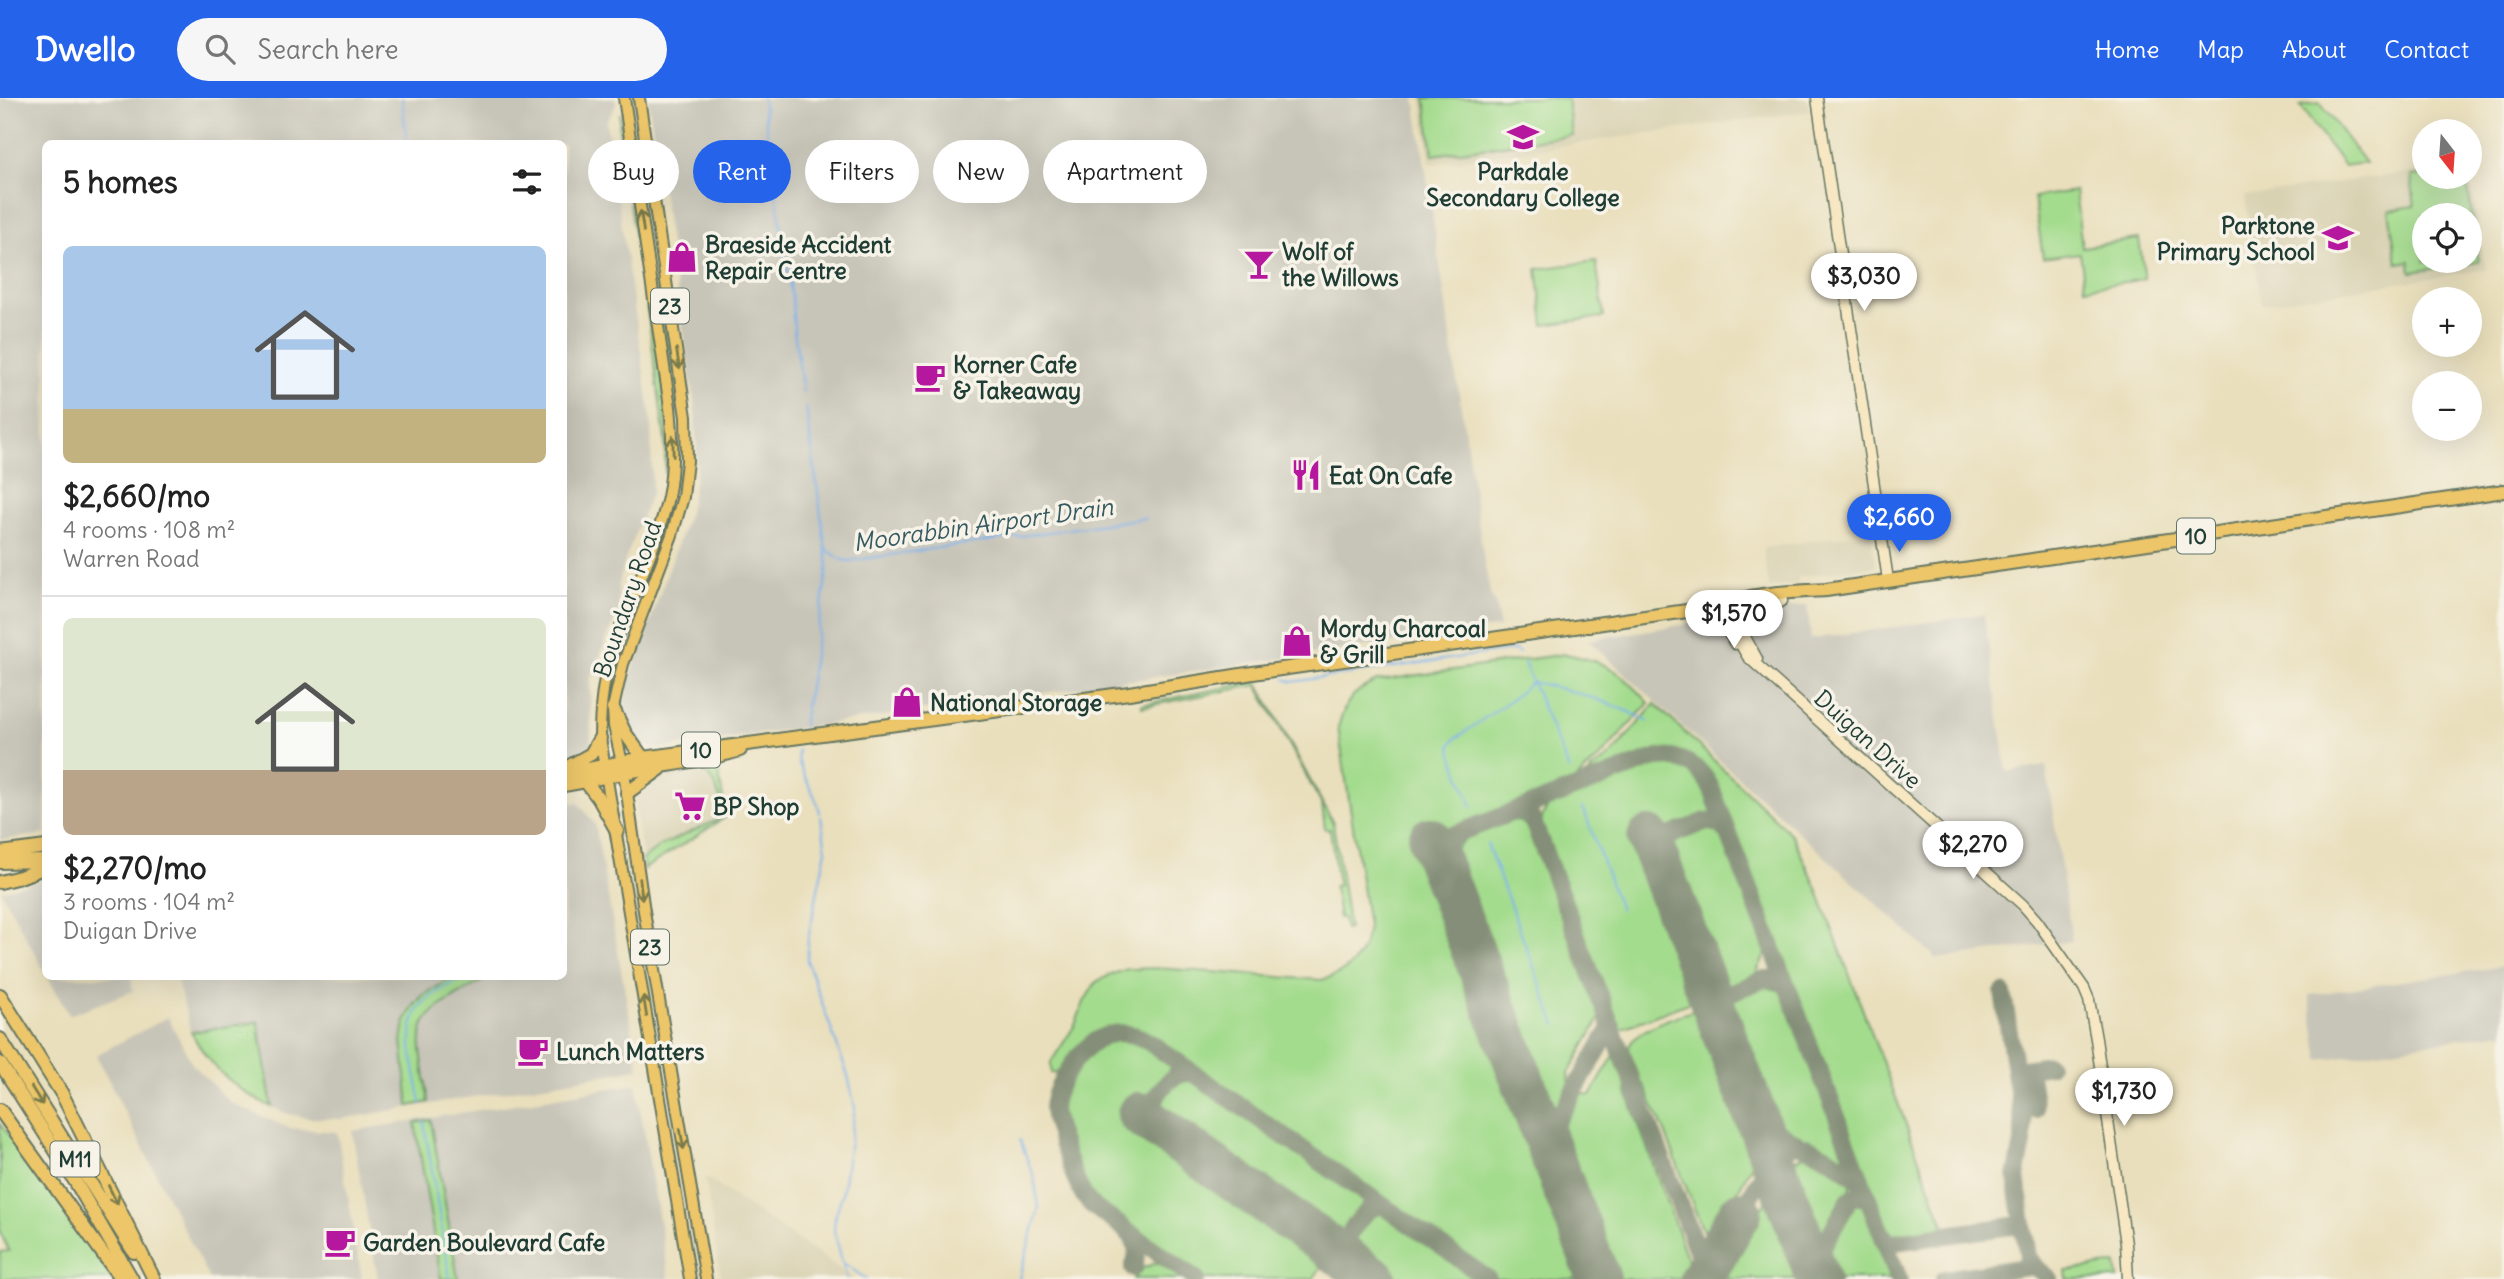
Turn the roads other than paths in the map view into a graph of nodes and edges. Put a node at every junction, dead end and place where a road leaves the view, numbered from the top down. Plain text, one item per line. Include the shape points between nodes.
1 (624, 98) edge
2 (639, 98) edge
3 (1817, 98) edge
4 (2504, 491) edge
5 (1888, 580) junction
6 (1826, 590) junction
7 (1782, 601) junction
8 (1733, 605) junction
9 (1704, 609) junction
10 (1744, 630) junction
11 (1748, 657) junction
12 (1767, 674) junction
13 (613, 708) junction
14 (600, 738) junction
15 (760, 744) junction
16 (643, 758) junction
17 (664, 766) junction
18 (623, 767) junction
19 (567, 769) edge
20 (567, 771) edge
21 (607, 772) junction
22 (586, 782) junction
23 (567, 785) edge
24 (627, 793) junction
25 (617, 831) junction
26 (42, 848) edge
27 (0, 853) edge
28 (0, 862) edge
29 (42, 864) edge
30 (42, 865) edge
31 (42, 866) edge
32 (0, 874) edge
33 (0, 882) edge
34 (0, 995) edge
35 (0, 1038) edge
36 (0, 1063) edge
37 (0, 1110) edge
38 (121, 1279) edge
39 (132, 1279) edge
40 (153, 1279) edge
41 (690, 1279) edge
42 (706, 1279) edge
43 (2127, 1279) edge

14 -> 1 main road, Boundary Road / 23 via 601,702 610,660 664,513 673,454 669,399
2 -> 13 main road, Boundary Road / 23 via 683,394 687,461 679,514 627,654
3 - 5 main road
4 - 5 highway, 10
5 - 6 highway, 10
6 - 7 highway, 10
6 - 8 highway, 10
7 - 8 highway, 10
7 - 10 main road via 1748,621
8 - 9 highway, 10
8 - 10 main road, Duigan Drive
8 - 11 main road, Duigan Drive via 1736,637
9 - 11 main road via 1720,617
9 - 15 highway, 10
10 - 12 main road, Duigan Drive
11 - 12 main road, Duigan Drive
12 - 43 main road, Duigan Drive via 2023,905 2084,988 2096,1039
13 - 16 highway
13 - 18 main road, Boundary Road / 23
14 - 19 highway via 591,754
14 - 21 main road, Boundary Road / 23
15 - 16 highway, 10
15 - 17 highway, 10 via 714,759
16 - 18 highway, 10
17 - 18 highway, 10
17 - 24 highway
18 - 21 highway, 10
18 - 24 main road, Boundary Road / 23
20 - 21 highway, 10
21 - 22 highway, 10
21 - 25 main road, Boundary Road / 23
22 - 23 highway, 10
22 - 25 highway
24 -> 42 main road, Boundary Road / 23
41 -> 25 main road, Boundary Road / 23
26 - 27 highway
28 - 29 highway
30 - 32 highway
31 - 33 highway
34 -> 40 highway via 62,1094
35 -> 40 highway, M11
36 - 39 highway, M11
37 - 38 highway

